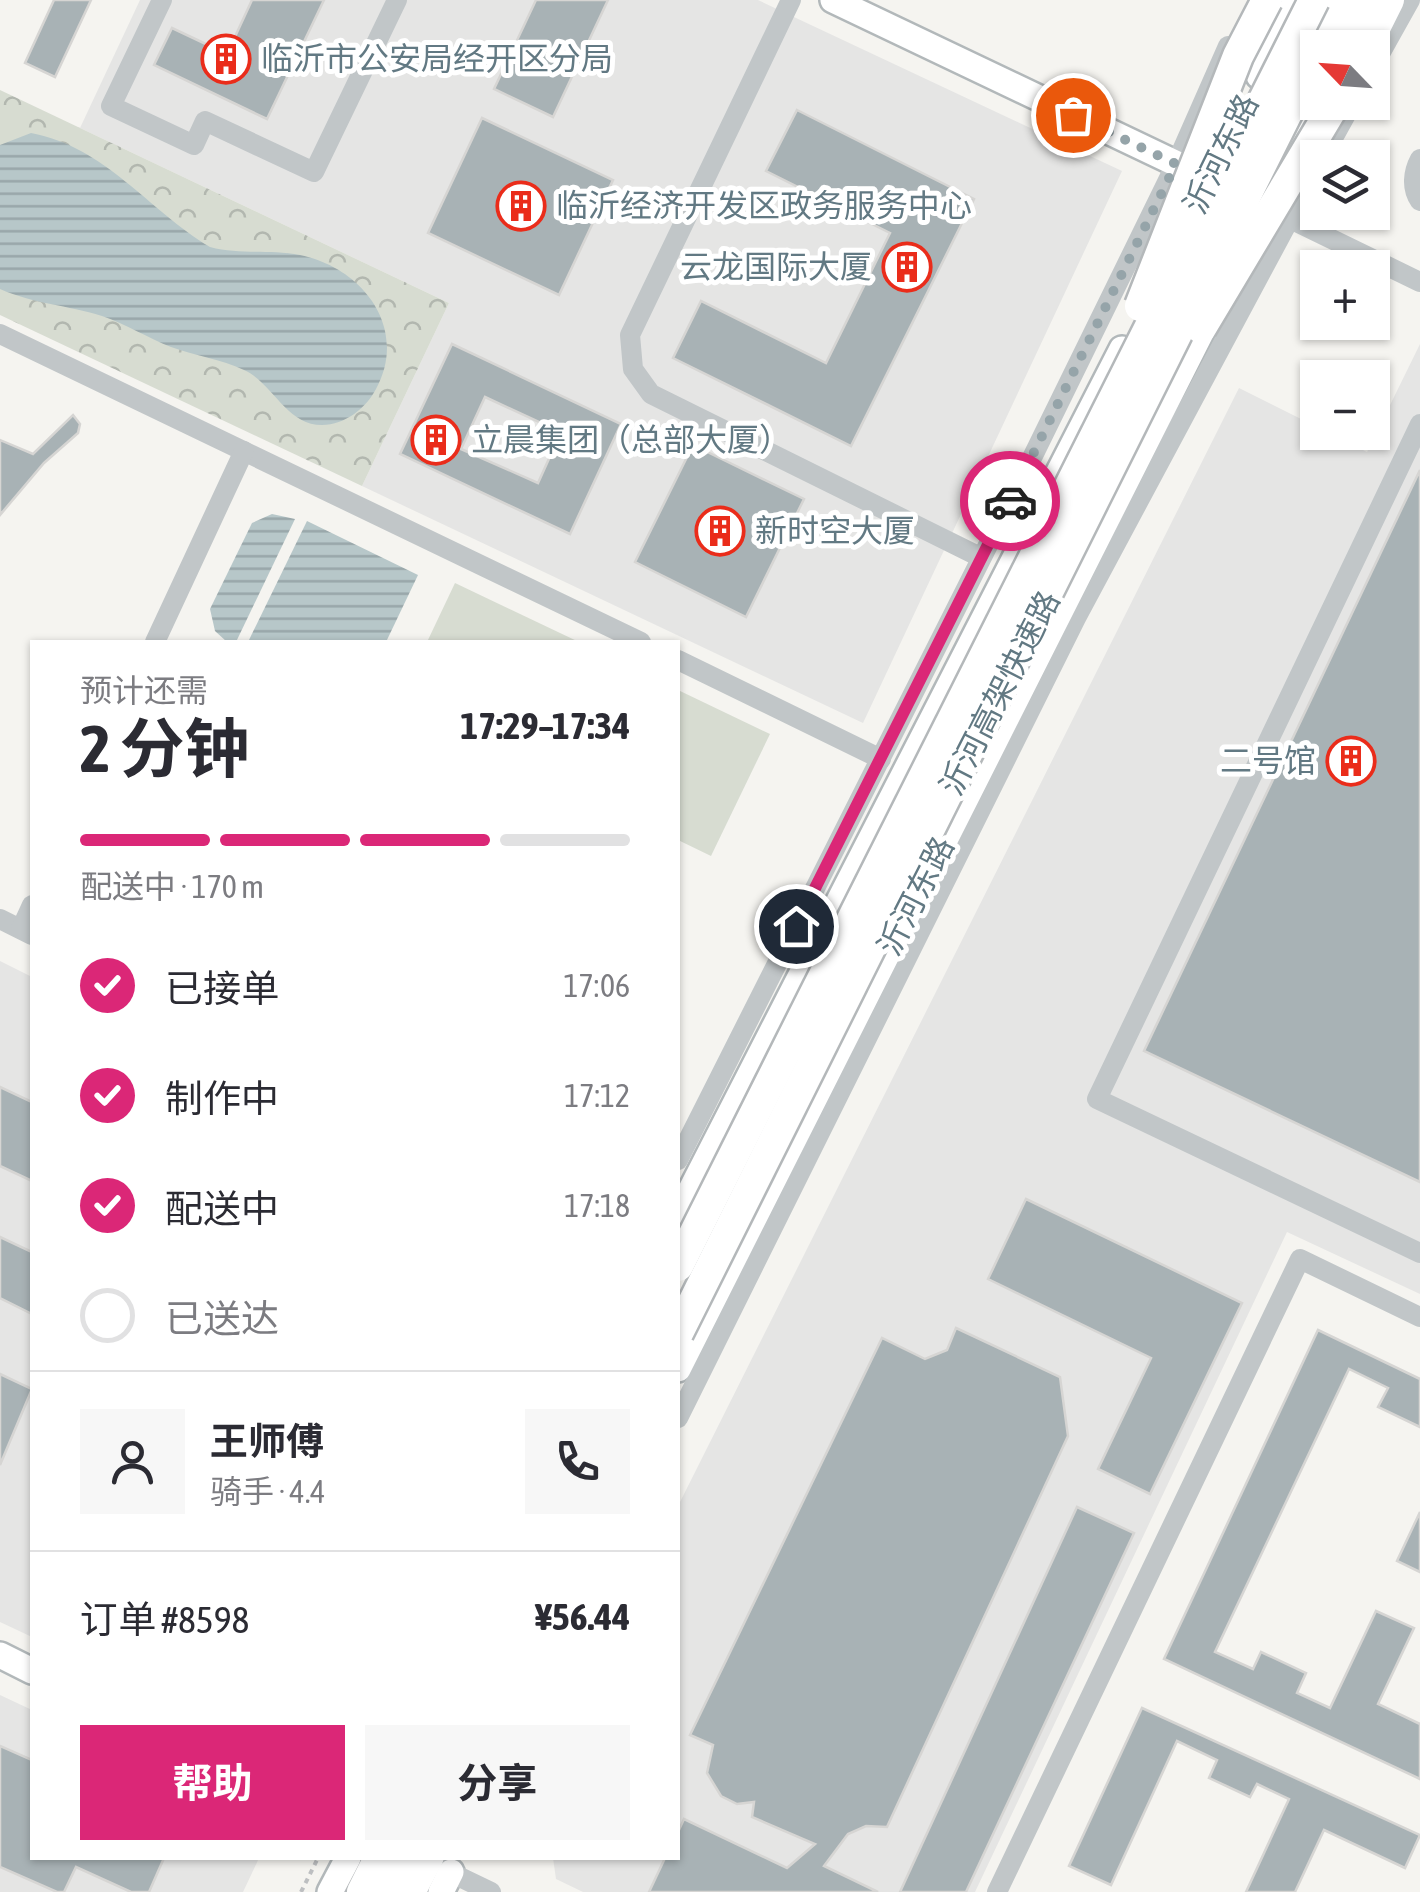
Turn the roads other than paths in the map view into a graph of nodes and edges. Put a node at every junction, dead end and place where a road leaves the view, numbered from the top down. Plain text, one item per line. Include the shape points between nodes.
1 (162, 0) edge
2 (396, 0) edge
3 (791, 0) edge
4 (833, 0) edge
5 (1251, 0) edge
6 (1267, 0) edge
7 (1296, 0) edge
8 (1314, 0) edge
9 (1343, 0) edge
10 (1369, 0) edge
11 (1389, 0) edge
12 (1410, 0) edge
13 (1328, 30) edge
14 (1354, 30) edge
15 (1374, 30) edge
16 (1390, 36) edge
17 (1300, 86) edge
18 (1309, 120) edge
19 (1325, 120) edge
20 (1420, 159) edge
21 (1176, 164) junction
22 (1209, 180) junction
23 (1300, 197) edge
24 (1420, 201) edge
25 (1264, 207) junction
26 (1288, 218) junction
27 (1420, 282) edge
28 (0, 334) edge
29 (1420, 424) edge
30 (244, 451) junction
31 (1068, 489) junction
32 (1094, 506) junction
33 (980, 557) junction
34 (156, 640) edge
35 (637, 640) edge
36 (680, 661) edge
37 (1054, 662) junction
38 (1016, 700) junction
39 (881, 759) junction
40 (0, 919) edge
41 (27, 932) edge
42 (680, 1156) edge
43 (680, 1211) edge
44 (1420, 1253) edge
45 (680, 1262) edge
46 (1420, 1317) edge
47 (680, 1329) edge
48 (680, 1365) edge
49 (680, 1414) edge
50 (0, 1655) edge
51 (30, 1669) edge
52 (347, 1860) edge
53 (378, 1860) edge
54 (434, 1865) edge
55 (330, 1892) edge
56 (362, 1892) edge
57 (387, 1892) edge
58 (413, 1892) edge
59 (491, 1892) edge
60 (997, 1892) edge

1 - 2 street via 111,106 194,146 205,121 314,172
3 - 33 street via 630,336 633,369 652,394
4 - 21 main road
5 - 21 street
6 - 31 highway, bridge via 1238,56
7 - 22 main road, 沂河东路
8 - 31 highway, 沂河高架快速路, bridge
9 - 13 highway, 沂河高架快速路
10 - 14 main road
11 - 15 highway
12 - 16 street
17 - 32 highway, 沂河高架快速路, bridge
18 - 25 main road, 沂河东路
19 - 32 highway, bridge
20 - 24 street via 1414,170
21 - 22 main road
21 - 33 street
22 - 25 main road
22 - 43 main road, 沂河东路
23 - 26 street
25 - 26 street
25 - 38 main road, 沂河东路
26 - 27 street
26 - 37 street
28 - 30 street
29 - 44 street via 1097,1099
30 - 34 street
30 - 35 street
31 - 45 highway, 沂河高架快速路, bridge
32 - 47 highway, 沂河高架快速路, bridge
33 - 39 street
36 - 39 street
37 - 38 main road
37 - 49 street
38 - 48 main road, 沂河东路
39 - 42 street
40 - 41 street
46 - 60 street via 1300,1259
50 - 51 main road
52 - 55 main road
53 - 56 highway
54 - 57 highway
54 - 58 main road
54 - 59 street

